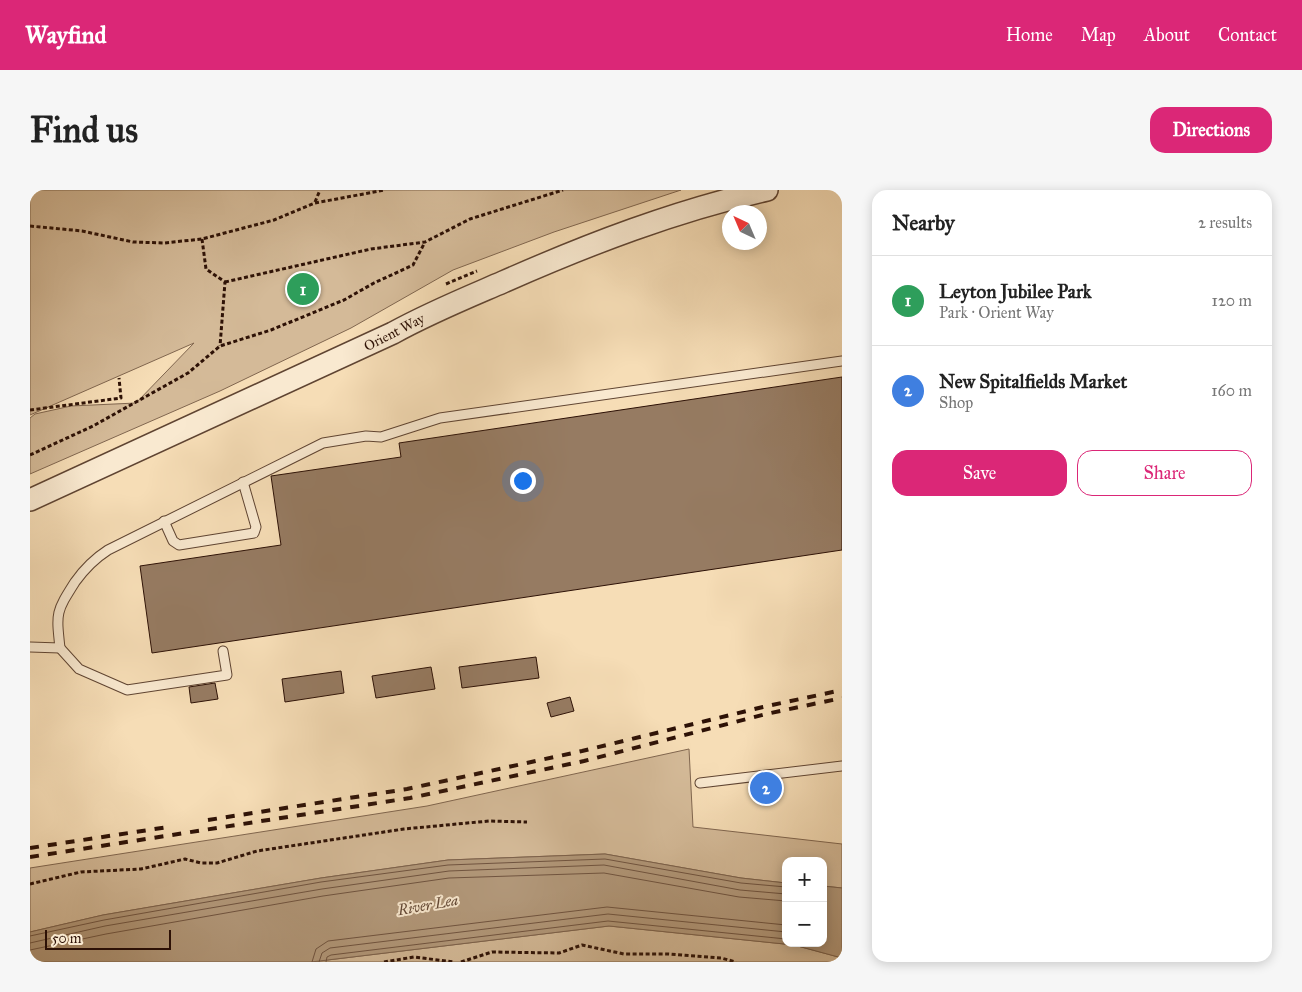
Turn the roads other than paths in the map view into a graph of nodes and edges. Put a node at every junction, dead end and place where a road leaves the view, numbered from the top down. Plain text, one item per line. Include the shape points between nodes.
1 (767, 190) edge
2 (842, 361) edge
3 (243, 482) junction
4 (30, 500) edge
5 (164, 522) junction
6 (31, 648) edge
7 (60, 648) junction
8 (223, 651) dead end
9 (842, 766) edge
10 (700, 783) dead end

1 - 4 street, Orient Way via 680,214 562,256 423,317 393,334
2 - 3 lane via 440,418 382,438 366,436 323,443
3 - 5 lane
3 - 5 lane via 256,527 254,534 179,545 173,541
5 - 7 lane via 108,550 90,562 80,574 60,604 57,622
6 - 7 lane
7 - 8 lane via 79,669 127,690 227,674
9 - 10 lane

